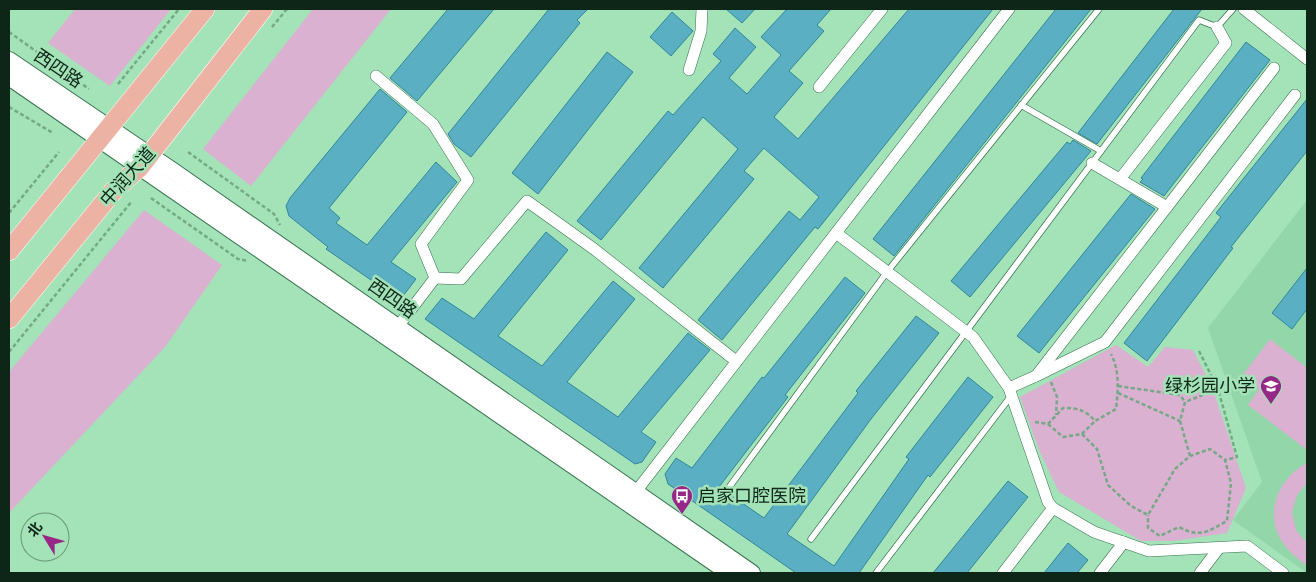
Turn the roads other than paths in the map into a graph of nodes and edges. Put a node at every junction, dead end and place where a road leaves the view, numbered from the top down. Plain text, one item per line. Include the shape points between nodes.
1 (205, 9) edge
2 (263, 9) edge
3 (702, 9) edge
4 (882, 9) edge
5 (1010, 9) edge
6 (1099, 9) edge
7 (1233, 9) edge
8 (1244, 9) edge
9 (1217, 27) junction
10 (1307, 59) edge
11 (9, 60) edge
12 (1274, 68) dead end
13 (689, 70) dead end
14 (376, 76) dead end
15 (9, 77) edge
16 (819, 86) dead end
17 (1295, 95) dead end
18 (1021, 106) junction
19 (104, 133) junction
20 (1101, 151) junction
21 (144, 161) junction
22 (1092, 163) junction
23 (1120, 179) junction
24 (1167, 207) junction
25 (836, 232) junction
26 (9, 251) edge
27 (887, 272) junction
28 (435, 278) junction
29 (9, 319) edge
30 (966, 332) junction
31 (393, 333) junction
32 (736, 361) junction
33 (1041, 374) junction
34 (1010, 392) junction
35 (730, 486) dead end
36 (630, 498) junction
37 (1054, 508) junction
38 (811, 539) dead end
39 (1124, 542) junction
40 (1219, 548) junction
41 (729, 573) edge
42 (752, 573) edge
43 (876, 573) edge
44 (1003, 573) edge
45 (1100, 573) edge
46 (1200, 573) edge
47 (1283, 573) edge

1 - 19 main road
2 - 21 main road, 中润大道
3 - 13 street via 701,31
4 - 16 street
5 - 25 street
6 - 18 lane
7 - 9 lane
8 - 10 street
9 - 20 lane via 1199,20
9 - 23 street via 1226,43
11 - 19 street, 西四路
12 - 24 street
14 - 28 street via 433,124 468,180 421,244
15 - 19 street, 西四路
17 - 33 street via 1105,342
18 - 20 lane
18 - 27 lane
19 - 21 street, 西四路
19 - 26 main road
20 - 22 lane
21 - 29 main road, 中润大道 via 115,189
21 - 31 street, 西四路
22 - 23 street
22 - 30 lane
23 - 24 street
24 - 33 street
25 - 27 street
25 - 32 street
27 - 30 street
27 - 35 lane
28 - 31 street
28 - 32 street via 461,279 527,202 594,249
30 - 34 street via 973,337
30 - 38 lane
31 - 36 street, 西四路
32 - 36 street
33 - 34 street
34 - 37 street via 1048,502
34 - 43 lane
36 - 41 street, 西四路
36 - 42 street, 西四路
37 - 39 street via 1094,532
37 - 44 street
39 - 40 street via 1149,551
39 - 45 street
40 - 46 street
40 - 47 street via 1247,546

